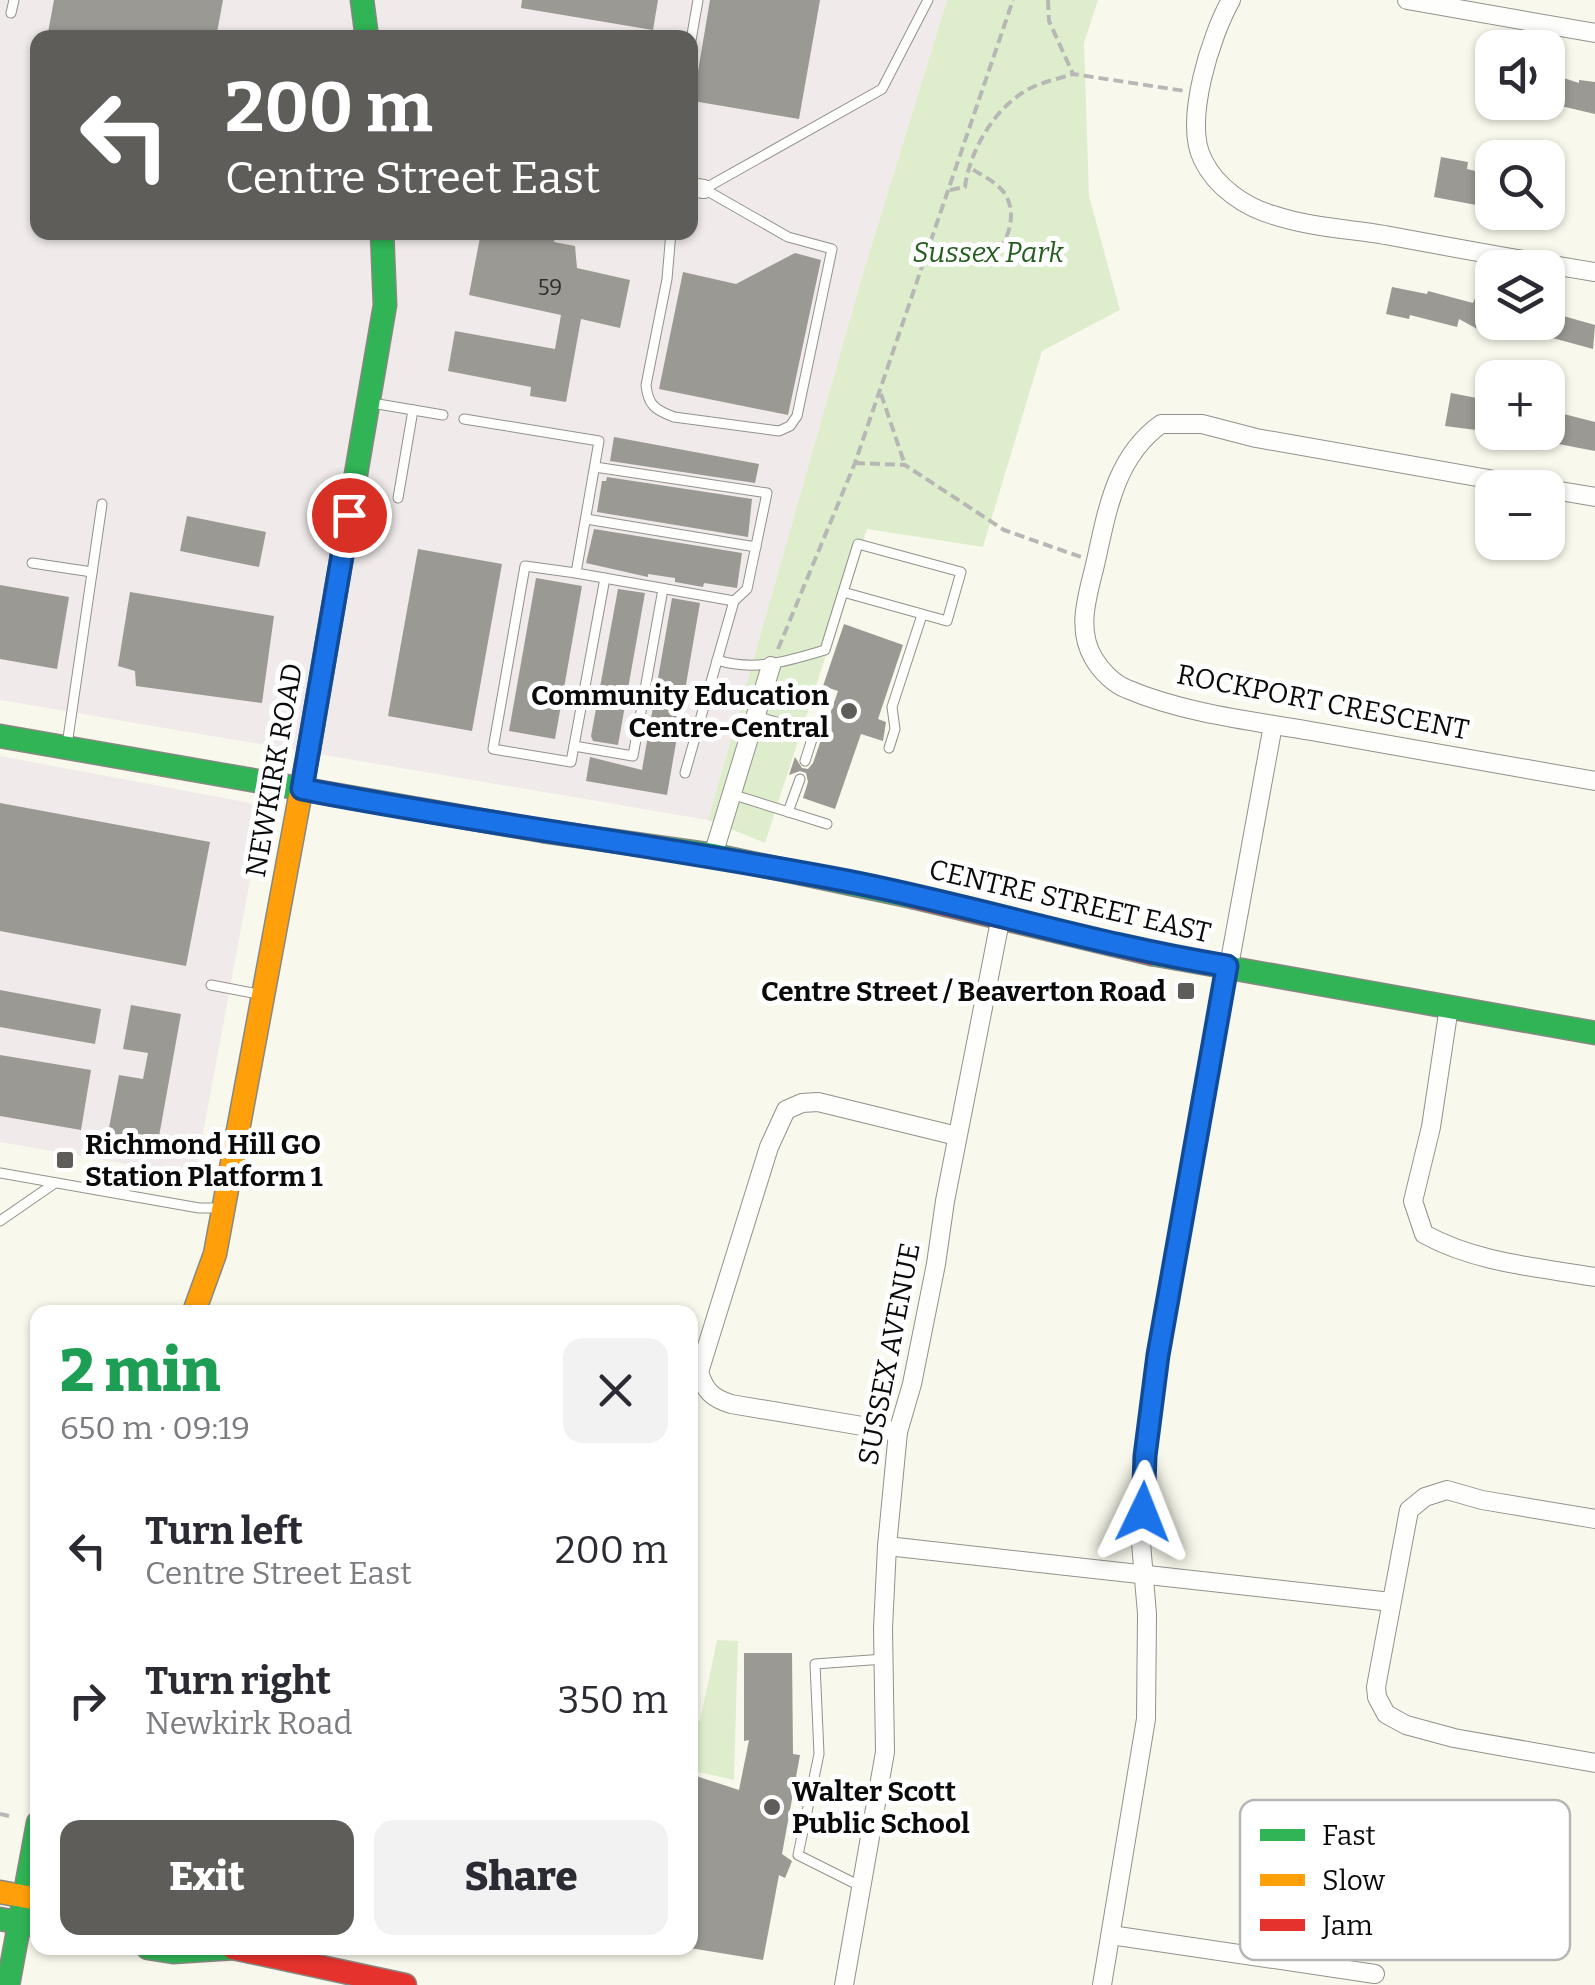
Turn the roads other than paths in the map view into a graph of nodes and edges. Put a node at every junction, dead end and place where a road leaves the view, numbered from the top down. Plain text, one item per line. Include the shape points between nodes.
1 (14, 0) edge
2 (362, 0) edge
3 (698, 0) edge
4 (928, 0) edge
5 (1232, 0) edge
6 (1407, 0) edge
7 (1461, 5) edge
8 (11, 13) dead end
9 (366, 30) edge
10 (693, 30) edge
11 (1595, 33) edge
12 (698, 187) edge
13 (698, 189) edge
14 (382, 240) edge
15 (670, 240) edge
16 (1595, 272) edge
17 (369, 402) junction
18 (413, 410) junction
19 (443, 415) dead end
20 (464, 418) dead end
21 (595, 467) junction
22 (1475, 477) edge
23 (1565, 492) edge
24 (1595, 497) edge
25 (398, 498) dead end
26 (102, 504) dead end
27 (586, 520) junction
28 (756, 547) junction
29 (32, 563) dead end
30 (92, 572) junction
31 (576, 573) junction
32 (606, 578) junction
33 (663, 589) junction
34 (843, 592) junction
35 (734, 601) junction
36 (922, 614) junction
37 (716, 660) junction
38 (771, 666) junction
39 (755, 716) junction
40 (1273, 724) junction
41 (0, 736) edge
42 (574, 746) junction
43 (66, 748) junction
44 (889, 748) dead end
45 (806, 761) dead end
46 (684, 773) dead end
47 (800, 779) dead end
48 (1595, 781) edge
49 (302, 789) junction
50 (731, 794) junction
51 (788, 812) junction
52 (826, 824) dead end
53 (712, 855) junction
54 (1001, 916) junction
55 (1227, 966) junction
56 (211, 985) dead end
57 (264, 995) junction
58 (1449, 1007) junction
59 (1595, 1033) edge
60 (957, 1136) junction
61 (0, 1173) edge
62 (55, 1183) junction
63 (223, 1208) junction
64 (0, 1220) edge
65 (1595, 1277) edge
66 (197, 1305) edge
67 (898, 1432) junction
68 (1595, 1519) edge
69 (886, 1546) junction
70 (1144, 1572) junction
71 (1390, 1602) junction
72 (884, 1659) junction
73 (1595, 1762) edge
74 (860, 1886) junction
75 (0, 1892) edge
76 (30, 1898) edge
77 (30, 1900) edge
78 (19, 1923) edge
79 (1111, 1935) junction
80 (1240, 1954) edge
81 (266, 1955) edge
82 (1280, 1960) edge
83 (1375, 1974) dead end
84 (8, 1985) edge
85 (405, 1985) edge
86 (844, 1985) edge
87 (1102, 1985) edge

1 - 8 lane
2 - 9 street
3 - 10 lane
4 - 12 lane via 882,89
5 - 16 street via 1208,60 1196,134 1202,158 1227,191 1273,216
6 - 7 street
7 - 11 street
13 - 15 lane via 788,236 832,249 790,426 780,431 674,417 648,400
14 - 17 street, NEWKIRK ROAD via 385,305
17 - 18 lane
17 - 49 street, NEWKIRK ROAD
18 - 19 lane
18 - 25 lane
20 - 21 lane via 599,441
21 - 27 lane
21 - 28 lane via 767,493
22 - 40 street, ROCKPORT CRESCENT via 1202,424 1161,424 1133,449 1107,509 1086,594 1085,631 1094,660 1125,689
23 - 24 street
26 - 30 lane
27 - 28 lane
27 - 31 lane
28 - 35 lane via 747,588
29 - 30 lane
30 - 43 lane
31 - 32 lane
31 - 42 lane via 525,566 493,749 570,762
32 - 33 lane
32 - 42 lane
33 - 35 lane
33 - 42 lane via 633,756
34 - 36 lane
34 - 36 lane via 858,544 961,572 947,621
34 - 38 lane via 824,650
35 - 37 lane
36 - 44 lane via 892,707
37 - 38 lane
37 - 46 lane
38 - 39 street
39 - 45 lane via 814,732
39 - 50 street
40 - 48 street, ROCKPORT CRESCENT
40 - 55 street
41 - 43 street, CENTRE STREET EAST
43 - 49 street, CENTRE STREET EAST
47 - 51 lane
49 - 53 street, CENTRE STREET EAST
49 - 57 street, NEWKIRK ROAD
50 - 51 lane
50 - 53 street
51 - 52 lane
53 - 54 street, CENTRE STREET EAST
54 - 55 street, CENTRE STREET EAST via 1145,953
54 - 60 street, SUSSEX AVENUE
55 - 58 street, CENTRE STREET EAST
55 - 70 street via 1158,1355 1145,1456
56 - 57 lane
57 - 63 street, NEWKIRK ROAD
58 - 59 street, CENTRE STREET EAST
58 - 65 street via 1414,1201 1424,1234 1482,1259
60 - 67 street, SUSSEX AVENUE
60 - 67 street via 818,1102 786,1110 699,1372 713,1398 731,1404
61 - 62 lane
62 - 63 lane
62 - 64 lane
63 - 66 street, NEWKIRK ROAD
67 - 69 street, SUSSEX AVENUE
68 - 71 street via 1447,1490 1425,1498 1409,1510
69 - 70 street
69 - 72 street, SUSSEX AVENUE
70 - 71 street
70 - 79 street via 1146,1719
71 - 73 street via 1376,1687 1386,1714 1454,1738
72 - 74 street, SUSSEX AVENUE via 885,1752
72 - 74 lane via 815,1664 819,1754 798,1855
74 - 86 street, SUSSEX AVENUE
75 - 76 street
77 - 78 street
78 - 84 street
79 - 80 street
79 - 87 street
81 - 85 street
82 - 83 street

